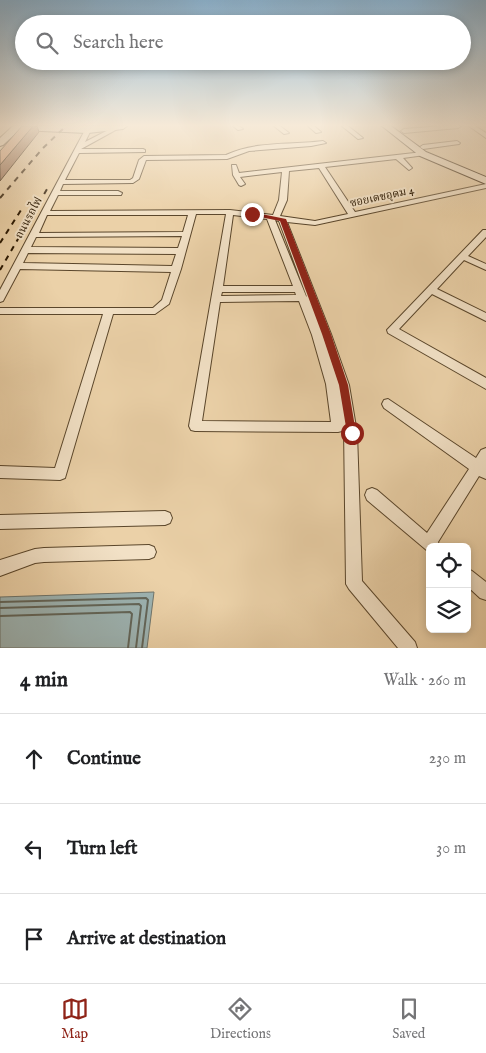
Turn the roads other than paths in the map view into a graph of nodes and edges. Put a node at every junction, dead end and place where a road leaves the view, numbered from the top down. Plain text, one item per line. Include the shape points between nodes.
1 (74, 156) edge
2 (228, 156) edge
3 (401, 156) edge
4 (433, 156) edge
5 (398, 157) junction
6 (234, 166) dead end
7 (321, 166) junction
8 (409, 168) dead end
9 (286, 170) junction
10 (236, 175) junction
11 (486, 181) edge
12 (61, 182) junction
13 (242, 184) dead end
14 (486, 186) edge
15 (55, 193) junction
16 (118, 193) dead end
17 (193, 212) junction
18 (230, 212) junction
19 (45, 213) junction
20 (352, 215) junction
21 (276, 218) junction
22 (486, 232) edge
23 (186, 234) junction
24 (33, 235) junction
25 (26, 250) junction
26 (182, 251) junction
27 (462, 256) junction
28 (17, 266) junction
29 (486, 267) edge
30 (177, 269) junction
31 (431, 290) junction
32 (218, 294) junction
33 (301, 294) junction
34 (0, 299) edge
35 (109, 310) junction
36 (0, 311) edge
37 (486, 318) edge
38 (486, 384) edge
39 (388, 404) dead end
40 (486, 454) edge
41 (482, 470) edge
42 (0, 472) edge
43 (372, 495) dead end
44 (165, 518) dead end
45 (0, 522) edge
46 (430, 543) edge
47 (433, 543) edge
48 (149, 552) dead end
49 (0, 568) edge
50 (471, 579) edge
51 (486, 592) edge
52 (408, 648) edge

1 - 12 street, ถนนรถไฟ
2 - 12 street via 144,158 136,179 131,182
3 - 5 street
4 - 11 main road
5 - 7 street
5 - 8 street
6 - 10 street
7 - 9 street
7 - 20 street
9 - 10 street
9 - 21 street via 283,200
10 - 13 street
12 - 15 street, ถนนรถไฟ
14 - 20 street, ซอยเดชอุดม 4
15 - 16 street
15 - 19 street, ถนนรถไฟ
17 - 18 street, ซอยเดชอุดม 4
17 - 19 street, ซอยเดชอุดม 4
17 - 23 street
18 - 21 street, ซอยเดชอุดม 4
18 - 32 street
19 - 24 street, ถนนรถไฟ
20 - 21 street, ซอยเดชอุดม 4 via 315,223
21 - 33 street
21 - 52 street via 326,334 343,385 352,433 354,584
22 - 27 street
23 - 24 street
23 - 26 street
24 - 25 street, ถนนรถไฟ
25 - 26 street
25 - 28 street, ถนนรถไฟ
26 - 30 street
27 - 29 street
27 - 31 street
28 - 30 street
28 - 34 street, ถนนรถไฟ
30 - 35 street via 166,302 154,311
31 - 37 street
31 - 38 street via 392,330
32 - 33 street
32 - 33 street via 196,426 338,427 332,384
35 - 36 street
35 - 42 street via 60,474
39 - 41 street
40 - 41 street
41 - 47 street
43 - 46 street
44 - 45 street
48 - 49 street via 34,556
50 - 51 street

